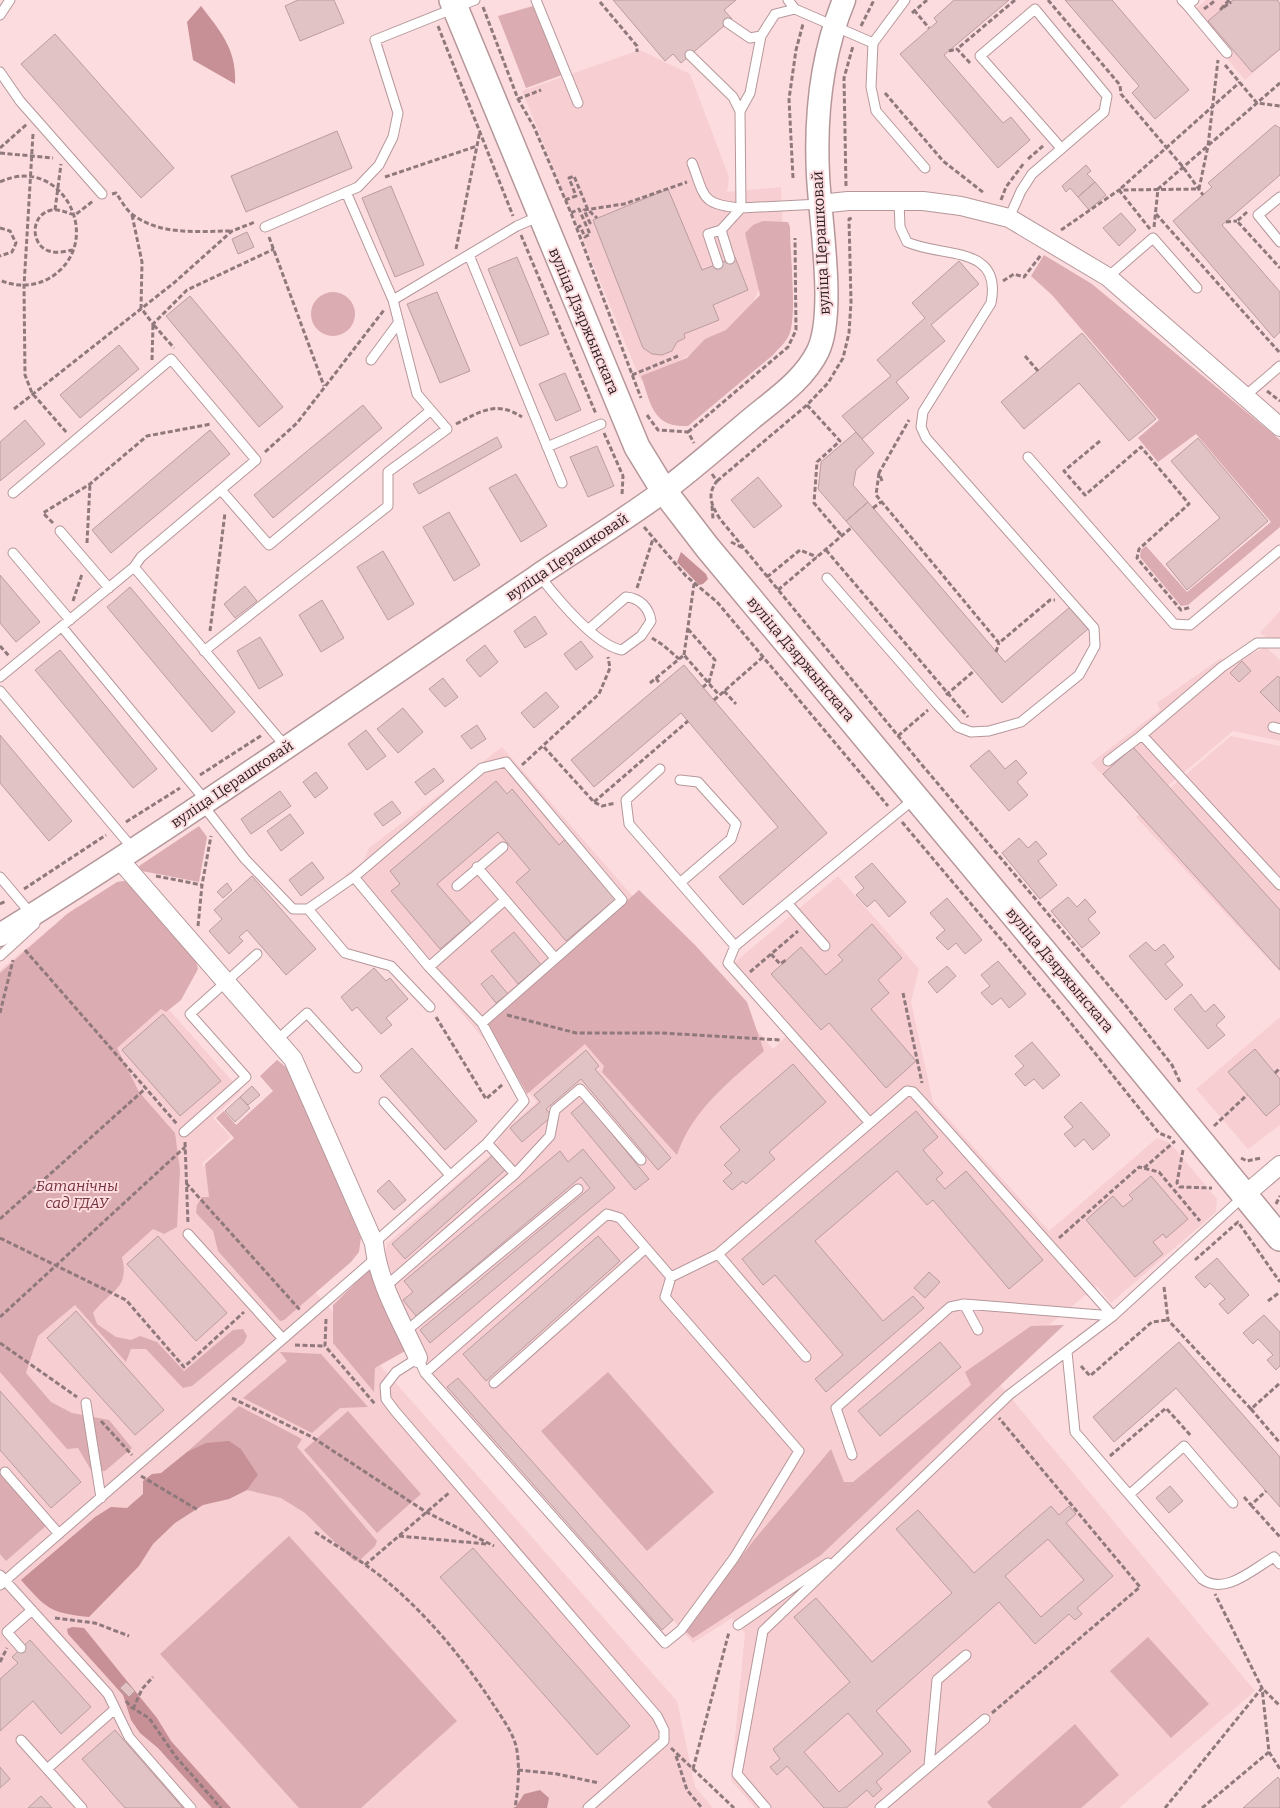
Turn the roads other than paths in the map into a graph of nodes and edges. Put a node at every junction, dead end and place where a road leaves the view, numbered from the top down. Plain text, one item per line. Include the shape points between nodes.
1 (10, 0) edge
2 (536, 0) edge
3 (788, 0) edge
4 (844, 0) edge
5 (904, 1) edge
6 (1188, 2) edge
7 (459, 5) edge
8 (795, 9) junction
9 (0, 15) edge
10 (728, 23) dead end
11 (834, 26) junction
12 (761, 36) junction
13 (873, 43) junction
14 (1227, 53) dead end
15 (690, 55) dead end
16 (0, 72) edge
17 (578, 103) dead end
18 (740, 110) junction
19 (1061, 148) junction
20 (692, 163) dead end
21 (925, 168) dead end
22 (346, 192) junction
23 (102, 194) road end
24 (1280, 197) edge
25 (899, 200) junction
26 (820, 204) junction
27 (741, 208) junction
28 (540, 216) junction
29 (1008, 218) junction
30 (263, 223) road end
31 (720, 230) junction
32 (1280, 242) edge
33 (469, 254) junction
34 (730, 259) dead end
35 (718, 264) dead end
36 (1108, 277) junction
37 (1197, 288) dead end
38 (393, 300) junction
39 (398, 322) junction
40 (371, 360) dead end
41 (1280, 366) edge
42 (1244, 397) junction
43 (430, 411) junction
44 (601, 424) road end
45 (1280, 427) edge
46 (548, 447) junction
47 (1028, 457) dead end
48 (562, 483) dead end
49 (221, 490) junction
50 (664, 491) junction
51 (12, 493) dead end
52 (60, 531) road end
53 (1280, 550) edge
54 (13, 553) dead end
55 (134, 567) junction
56 (539, 575) junction
57 (827, 578) dead end
58 (109, 588) junction
59 (70, 620) junction
60 (62, 626) junction
61 (588, 630) junction
62 (1279, 641) edge
63 (206, 649) junction
64 (0, 677) edge
65 (0, 691) edge
66 (1142, 735) junction
67 (282, 742) junction
68 (1108, 761) dead end
69 (660, 769) dead end
70 (680, 780) dead end
71 (916, 797) junction
72 (207, 809) junction
73 (502, 846) dead end
74 (126, 855) junction
75 (477, 867) junction
76 (0, 877) edge
77 (354, 877) junction
78 (681, 882) junction
79 (1280, 885) edge
80 (457, 886) dead end
81 (75, 888) junction
82 (506, 900) junction
83 (788, 904) junction
84 (308, 910) junction
85 (32, 915) junction
86 (0, 935) edge
87 (735, 946) junction
88 (825, 946) dead end
89 (257, 954) dead end
90 (0, 956) edge
91 (555, 958) junction
92 (430, 967) junction
93 (226, 982) junction
94 (430, 1008) road end
95 (482, 1023) junction
96 (276, 1040) junction
97 (357, 1068) dead end
98 (384, 1102) dead end
99 (870, 1123) junction
100 (184, 1132) road end
101 (487, 1143) junction
102 (641, 1160) dead end
103 (1280, 1165) edge
104 (515, 1174) junction
105 (450, 1175) junction
106 (578, 1189) dead end
107 (1246, 1194) junction
108 (188, 1234) road end
109 (1280, 1238) edge
110 (646, 1248) junction
111 (375, 1251) junction
112 (718, 1254) junction
113 (671, 1277) junction
114 (386, 1286) junction
115 (964, 1304) junction
116 (1113, 1316) junction
117 (978, 1330) dead end
118 (406, 1332) junction
119 (280, 1341) junction
120 (1067, 1352) junction
121 (806, 1357) dead end
122 (422, 1365) junction
123 (494, 1384) dead end
124 (86, 1403) road end
125 (852, 1455) dead end
126 (5, 1472) dead end
127 (1130, 1494) junction
128 (101, 1498) junction
129 (1233, 1503) dead end
130 (59, 1534) junction
131 (850, 1548) junction
132 (1280, 1564) edge
133 (2, 1580) edge
134 (32, 1610) junction
135 (738, 1625) road end
136 (21, 1648) dead end
137 (966, 1655) dead end
138 (115, 1709) junction
139 (985, 1719) road end
140 (21, 1740) dead end
141 (929, 1766) junction
142 (47, 1768) junction
143 (82, 1808) edge
144 (191, 1808) edge
145 (588, 1808) edge
146 (766, 1808) edge
147 (880, 1808) edge

1 - 9 lane
2 - 17 lane
3 - 8 lane
4 - 11 street, вуліца Церашковай
5 - 13 lane
6 - 14 lane
7 - 22 lane via 375,40 398,113 393,138 379,165 358,187
7 - 28 main road, вуліца Дзяржынскага
8 - 11 lane
8 - 12 lane via 775,14
10 - 12 lane via 750,38
11 - 13 lane
11 - 26 street, вуліца Церашковай via 822,68 818,115
12 - 18 lane via 750,92
13 - 21 lane via 871,87 876,111
15 - 18 lane via 733,97
16 - 23 lane via 34,117
18 - 27 lane
19 - 19 lane via 1104,112 1107,96 1035,9 980,56
19 - 29 lane via 1032,174
20 - 27 lane via 711,203
22 - 30 lane
22 - 38 lane
24 - 32 lane via 1258,215
25 - 26 street
25 - 29 street via 961,206
25 - 57 lane via 900,227 907,242 916,247 964,254 988,272 995,286 991,303 923,412 921,427 926,438 1094,628 1095,646 1079,675 1021,722 989,731 971,732 958,726 936,703
26 - 27 lane
26 - 50 street, вуліца Церашковай via 826,314 824,333 812,363 791,386
27 - 31 lane
28 - 33 lane
28 - 50 main road, вуліца Дзяржынскага via 637,447
29 - 36 street
31 - 34 lane
31 - 35 lane via 708,234
33 - 38 lane
33 - 46 lane
36 - 37 lane via 1153,238
36 - 42 street
38 - 39 lane
39 - 40 lane
39 - 43 lane via 417,394
41 - 42 lane
42 - 45 street
43 - 49 lane via 269,545
43 - 63 lane via 447,429 388,472 388,506
44 - 46 lane
46 - 48 lane
47 - 53 lane via 1174,624 1190,624
49 - 51 lane via 256,460 171,359
49 - 55 lane via 141,556
50 - 56 street, вуліца Церашковай
50 - 71 main road, вуліца Дзяржынскага
52 - 58 lane
54 - 59 lane
55 - 58 lane
55 - 63 lane
56 - 61 lane
56 - 67 street, вуліца Церашковай
58 - 59 lane
59 - 60 lane
60 - 64 lane
60 - 72 lane via 190,781
61 - 61 lane via 605,643 622,650 643,634 651,622 650,614 634,598 626,597
62 - 66 lane via 1257,643 1222,667
63 - 67 lane
65 - 74 lane via 117,828
66 - 68 lane
66 - 79 lane
67 - 72 street, вуліца Церашковай
69 - 78 lane via 626,800 629,824
70 - 78 lane via 698,782 736,824 731,839
71 - 83 lane
71 - 107 main road, вуліца Дзяржынскага
72 - 74 street, вуліца Церашковай
72 - 84 lane via 245,859 293,909
73 - 75 lane
74 - 81 street, вуліца Церашковай
74 - 93 street
75 - 80 lane
75 - 82 lane
76 - 85 lane
77 - 84 lane
77 - 91 lane via 482,768 506,762 622,900
77 - 92 lane
78 - 87 lane
81 - 85 street, вуліца Церашковай
81 - 90 lane
82 - 91 lane
82 - 92 lane
83 - 87 lane
83 - 88 lane
84 - 94 lane via 345,953 391,966
85 - 86 street, вуліца Церашковай
87 - 99 lane via 728,963
89 - 93 lane
91 - 95 lane
92 - 95 lane
93 - 96 street
93 - 100 lane via 190,1014 246,1077
95 - 101 lane via 524,1101
96 - 97 lane via 307,1013
96 - 111 street via 293,1059
98 - 105 lane
99 - 112 lane
99 - 116 lane via 907,1091 913,1092
101 - 104 lane
101 - 105 lane
102 - 104 lane via 580,1089 555,1110 550,1136
103 - 107 street
104 - 114 lane
105 - 111 lane
106 - 118 lane
107 - 109 main road, вуліца Дзяржынскага
107 - 116 lane
108 - 119 lane
110 - 113 lane
110 - 122 lane via 620,1218 607,1214
110 - 123 lane
111 - 114 street
111 - 119 lane via 308,1318
112 - 113 lane
112 - 121 lane
113 - 122 lane via 665,1297 799,1451 734,1558 681,1630 665,1643
114 - 118 street
115 - 116 lane
115 - 117 lane
115 - 125 lane via 950,1307 836,1408
116 - 120 lane
118 - 122 street
119 - 128 lane
120 - 127 lane via 1075,1432
120 - 131 lane via 1009,1395
122 - 145 lane via 389,1379 385,1386 386,1399 657,1716 664,1730 664,1742
124 - 128 lane
126 - 130 lane
127 - 129 lane via 1184,1446
127 - 132 lane via 1210,1585 1224,1586 1274,1557
128 - 130 lane
130 - 133 lane
131 - 135 lane
131 - 146 lane via 763,1631 737,1774
133 - 134 lane
134 - 136 lane via 7,1632
134 - 138 lane via 108,1694
137 - 141 lane via 937,1680
138 - 142 lane
138 - 144 lane via 129,1737
139 - 141 lane
140 - 142 lane
141 - 147 lane
142 - 143 lane

